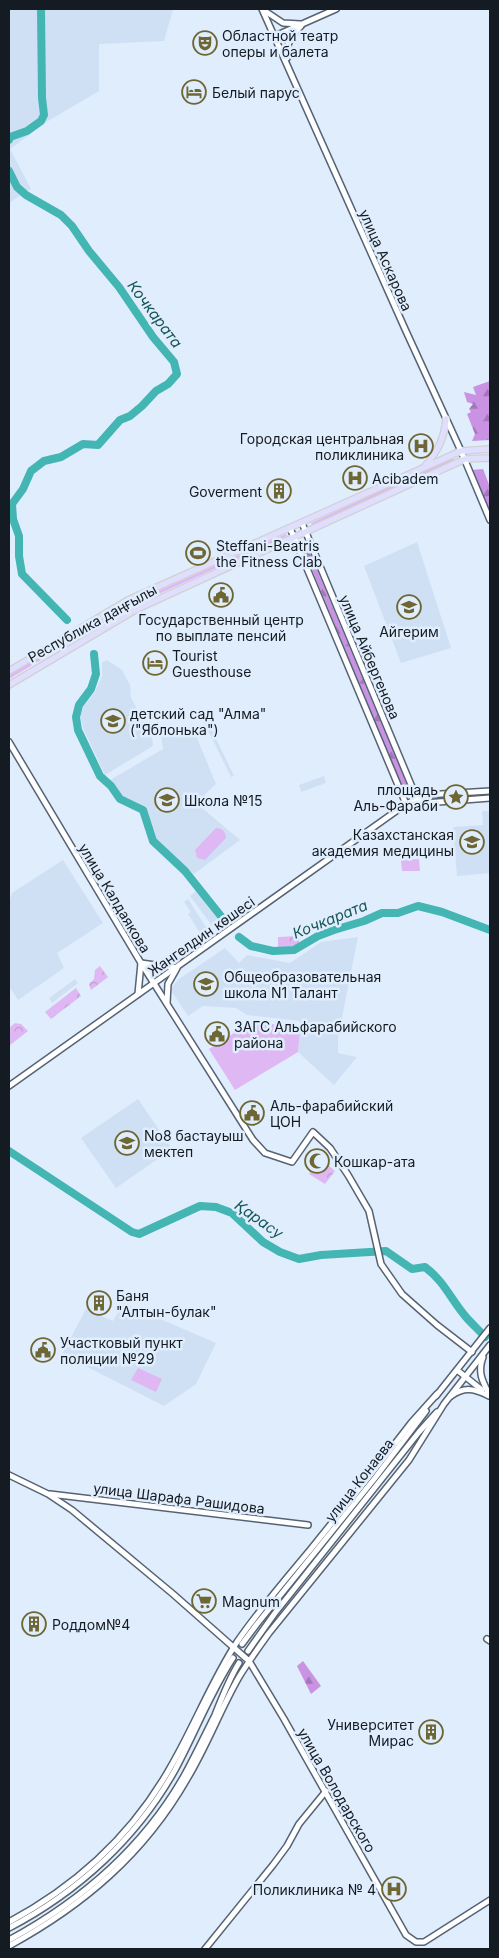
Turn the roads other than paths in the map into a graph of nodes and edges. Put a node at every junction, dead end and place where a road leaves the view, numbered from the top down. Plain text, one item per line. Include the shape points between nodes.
1 (263, 9) edge
2 (336, 9) edge
3 (303, 24) junction
4 (275, 36) junction
5 (287, 63) junction
6 (446, 419) junction
7 (490, 449) edge
8 (461, 451) junction
9 (490, 458) edge
10 (464, 459) junction
11 (424, 468) junction
12 (490, 520) edge
13 (302, 523) junction
14 (290, 528) junction
15 (305, 532) junction
16 (294, 537) junction
17 (9, 671) edge
18 (10, 684) edge
19 (9, 742) edge
20 (490, 791) edge
21 (490, 798) edge
22 (416, 799) junction
23 (406, 804) junction
24 (141, 963) junction
25 (177, 968) junction
26 (154, 983) junction
27 (138, 995) junction
28 (167, 1003) junction
29 (9, 1086) edge
30 (490, 1328) edge
31 (490, 1345) edge
32 (472, 1352) junction
33 (485, 1352) junction
34 (457, 1370) junction
35 (466, 1376) junction
36 (437, 1394) junction
37 (490, 1397) edge
38 (445, 1402) junction
39 (9, 1475) edge
40 (48, 1494) junction
41 (308, 1525) dead end
42 (242, 1644) tunnel mouth
43 (234, 1647) junction
44 (248, 1651) dead end
45 (233, 1658) tunnel mouth
46 (249, 1661) junction
47 (239, 1663) tunnel mouth
48 (326, 1791) junction
49 (490, 1900) edge
50 (9, 1922) edge
51 (9, 1928) edge
52 (9, 1940) edge
53 (9, 1946) edge
54 (205, 1949) edge

1 - 3 main road via 283,23
1 - 4 main road, улица Аскарова
2 - 3 main road
3 - 4 main road
3 - 5 main road via 286,46
4 - 5 main road, улица Аскарова
5 - 6 main road, улица Аскарова
6 - 8 main road, улица Аскарова
6 - 11 main road via 442,444
7 - 8 main road, Республика даңғылы
8 - 10 main road, улица Аскарова
8 - 11 main road, Республика даңғылы
9 - 10 main road, Республика даңғылы
10 - 12 main road, улица Аскарова
10 - 15 main road, Республика даңғылы
11 - 13 main road, Республика даңғылы
13 - 14 main road, Республика даңғылы
13 - 15 main road, улица Айбергенова
14 - 16 main road, улица Айбергенова
14 - 17 main road, Республика даңғылы via 130,599
15 - 16 main road, Республика даңғылы
15 - 22 main road, улица Айбергенова
16 - 18 main road, Республика даңғылы via 137,609
16 - 23 main road, улица Айбергенова
19 - 24 main road, улица Калдаякова
20 - 22 main road via 425,795
21 - 22 main road via 425,803
22 - 23 main road
23 - 25 main road, Жангелдин көшесі
24 - 25 main road
24 - 26 main road, улица Калдаякова
24 - 27 main road
25 - 26 main road, Жангелдин көшесі
25 - 28 main road via 168,984
26 - 27 main road, Жангелдин көшесі
26 - 28 main road, улица Калдаякова
27 - 29 main road, Жангелдин көшесі
28 - 32 main road, улица Калдаякова via 253,1140 265,1153 292,1162 313,1132 326,1143 369,1211 381,1264 402,1294
30 - 32 main road, улица Конаева
31 - 33 main road, улица Конаева
32 - 34 main road, улица Конаева
33 - 35 main road, улица Конаева
33 - 37 main road via 479,1372
34 - 35 main road
34 - 36 main road, улица Конаева
35 - 37 main road
35 - 38 main road, улица Конаева
36 - 42 main road, улица Конаева
36 - 43 main road via 252,1620
37 - 38 main road via 470,1389 456,1392
38 - 44 main road, улица Конаева
38 - 46 main road, улица Конаева via 409,1460
39 - 40 main road, улица Шарафа Рашидова
40 - 41 main road, улица Шарафа Рашидова
40 - 43 main road, улица Шарафа Рашидова via 120,1549
43 - 46 main road, улица Володарского
43 - 50 main road via 170,1769 132,1824 69,1885
45 - 51 main road via 174,1771 136,1827 97,1868 72,1888
46 - 48 main road, улица Володарского
46 - 53 main road, улица Конаева via 188,1779 148,1837 114,1873 81,1901
47 - 52 main road via 183,1776 144,1834 104,1876 78,1897
48 - 49 main road, улица Володарского via 411,1939 424,1942
48 - 54 main road via 299,1824 273,1865

